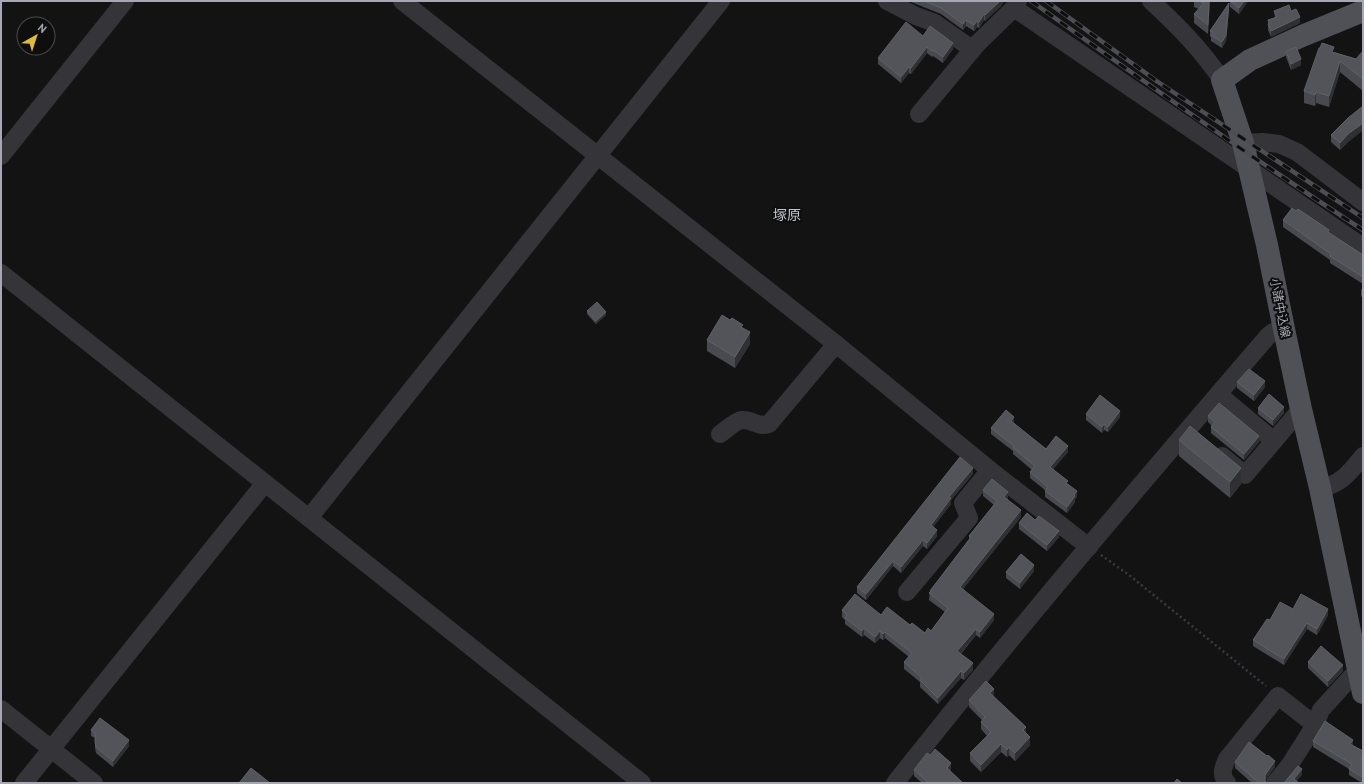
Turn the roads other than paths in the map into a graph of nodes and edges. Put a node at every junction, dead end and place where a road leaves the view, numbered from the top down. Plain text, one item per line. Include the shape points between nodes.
1 (125, 1) edge
2 (402, 1) edge
3 (721, 1) edge
4 (887, 1) edge
5 (1151, 1) edge
6 (1016, 4) edge
7 (1363, 11) edge
8 (972, 49) junction
9 (1222, 80) junction
10 (919, 114) dead end
11 (1243, 143) junction
12 (1, 156) edge
13 (598, 156) junction
14 (1249, 169) junction
15 (1359, 194) edge
16 (1363, 247) edge
17 (1, 273) edge
18 (1284, 329) junction
19 (836, 344) junction
20 (1218, 394) junction
21 (1301, 408) junction
22 (720, 434) dead end
23 (1200, 438) junction
24 (1274, 441) junction
25 (1363, 456) edge
26 (990, 470) junction
27 (265, 483) junction
28 (1320, 488) junction
29 (309, 518) junction
30 (1089, 546) junction
31 (907, 592) dead end
32 (1361, 684) edge
33 (1, 709) edge
34 (1314, 725) junction
35 (51, 750) junction
36 (24, 783) edge
37 (94, 783) edge
38 (642, 783) edge
39 (895, 783) edge
40 (1227, 783) edge
41 (1275, 783) edge

1 - 12 street
2 - 13 street
3 - 13 street
4 - 8 street via 935,23
5 - 9 street via 1189,37
6 - 8 street
6 - 14 street
7 - 9 main road via 1250,60
8 - 10 street
9 - 11 main road, 小諸中込線
11 - 14 main road, 小諸中込線
11 - 15 street via 1279,144 1298,152
13 - 19 street
13 - 29 street
14 - 16 street
14 - 18 main road, 小諸中込線
17 - 27 street
18 - 20 street via 1268,336
18 - 21 main road, 小諸中込線
19 - 22 street via 769,424 764,426 740,420
19 - 26 street
20 - 23 street
20 - 24 street
21 - 24 street
21 - 28 main road, 小諸中込線
23 - 24 street via 1245,475
23 - 30 street
25 - 28 street via 1336,484
26 - 30 street
26 - 31 street via 963,503 969,518
27 - 29 street
27 - 35 street
28 - 32 main road, 小諸中込線
29 - 38 street
30 - 39 street
32 - 34 street via 1351,676 1321,710
33 - 35 street
34 - 40 street via 1278,696 1227,759 1222,768 1223,778
34 - 41 street
35 - 36 street
35 - 37 street

